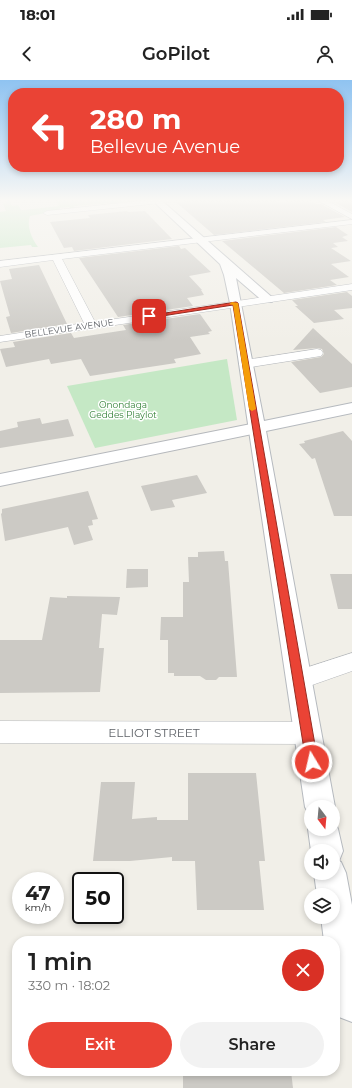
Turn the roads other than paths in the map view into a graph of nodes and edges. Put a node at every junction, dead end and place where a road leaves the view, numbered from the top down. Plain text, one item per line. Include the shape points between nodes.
1 (140, 247) edge
2 (208, 247) edge
3 (56, 257) junction
4 (225, 263) junction
5 (0, 264) edge
6 (352, 287) edge
7 (268, 299) junction
8 (236, 303) junction
9 (91, 325) junction
10 (0, 339) edge
11 (317, 353) dead end
12 (246, 364) junction
13 (352, 408) edge
14 (256, 428) junction
15 (0, 480) edge
16 (352, 662) edge
17 (298, 680) junction
18 (0, 732) edge
19 (307, 733) junction
20 (319, 800) edge
21 (331, 880) edge
22 (352, 1004) edge

1 - 3 street
2 - 4 main road
3 - 5 street
3 - 9 street
4 - 7 main road
4 - 8 main road
6 - 7 street, BELLEVUE AVENUE
7 - 8 street, BELLEVUE AVENUE
8 - 9 street, BELLEVUE AVENUE
8 - 12 main road
9 - 10 street, BELLEVUE AVENUE
11 - 12 street
12 - 14 main road
13 - 14 main road
14 - 15 main road
14 - 17 main road
16 - 17 street
17 - 19 main road
18 - 19 street, ELLIOT STREET
19 - 20 main road
21 - 22 main road

